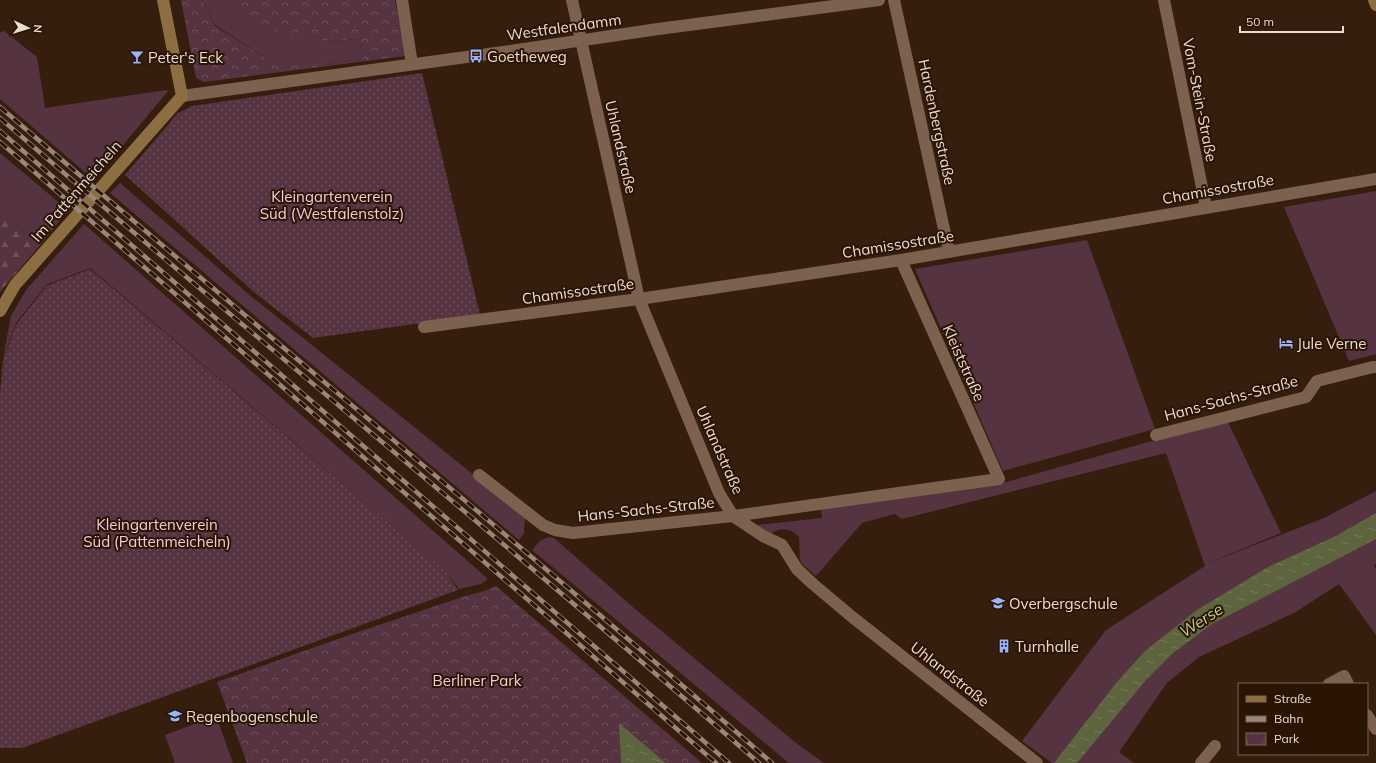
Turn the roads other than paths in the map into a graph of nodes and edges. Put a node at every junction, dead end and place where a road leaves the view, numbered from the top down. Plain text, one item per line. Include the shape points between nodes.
1 (163, 0) edge
2 (402, 0) edge
3 (572, 0) edge
4 (879, 0) edge
5 (894, 0) edge
6 (1164, 0) edge
7 (1374, 0) edge
8 (851, 2) edge
9 (1376, 5) edge
10 (580, 41) junction
11 (412, 64) junction
12 (182, 96) junction
13 (1376, 179) edge
14 (1206, 207) junction
15 (949, 252) junction
16 (902, 260) junction
17 (639, 299) junction
18 (0, 310) edge
19 (424, 327) dead end
20 (1376, 367) edge
21 (1156, 435) dead end
22 (479, 475) dead end
23 (999, 479) joint
24 (733, 516) junction
25 (1331, 683) edge
26 (1348, 683) edge
27 (1368, 717) edge
28 (1376, 729) edge
29 (1215, 746) dead end
30 (1038, 763) edge
31 (1202, 763) edge

1 - 12 street
2 - 11 street
3 - 10 street
4 - 8 street, Westfalendamm
5 - 15 street, Hardenbergstraße
6 - 14 street, Vom-Stein-Straße
7 - 9 street
8 - 10 street, Westfalendamm
10 - 11 street, Westfalendamm
10 - 17 street, Uhlandstraße
11 - 12 street, Westfalendamm
12 - 18 street, Im Pattenmeicheln via 15,285
13 - 14 street, Chamissostraße
14 - 15 street, Chamissostraße
15 - 16 street, Chamissostraße
16 - 17 street, Chamissostraße
16 - 23 street, Kleiststraße
17 - 19 street, Chamissostraße
17 - 24 street, Uhlandstraße via 719,493
20 - 21 street, Hans-Sachs-Straße via 1317,381 1306,397
22 - 24 street, Hans-Sachs-Straße via 543,525 572,533
23 - 24 street, Hans-Sachs-Straße
24 - 30 street, Uhlandstraße via 782,545 797,569 813,584
25 - 26 street via 1344,676
27 - 28 street
29 - 31 street

